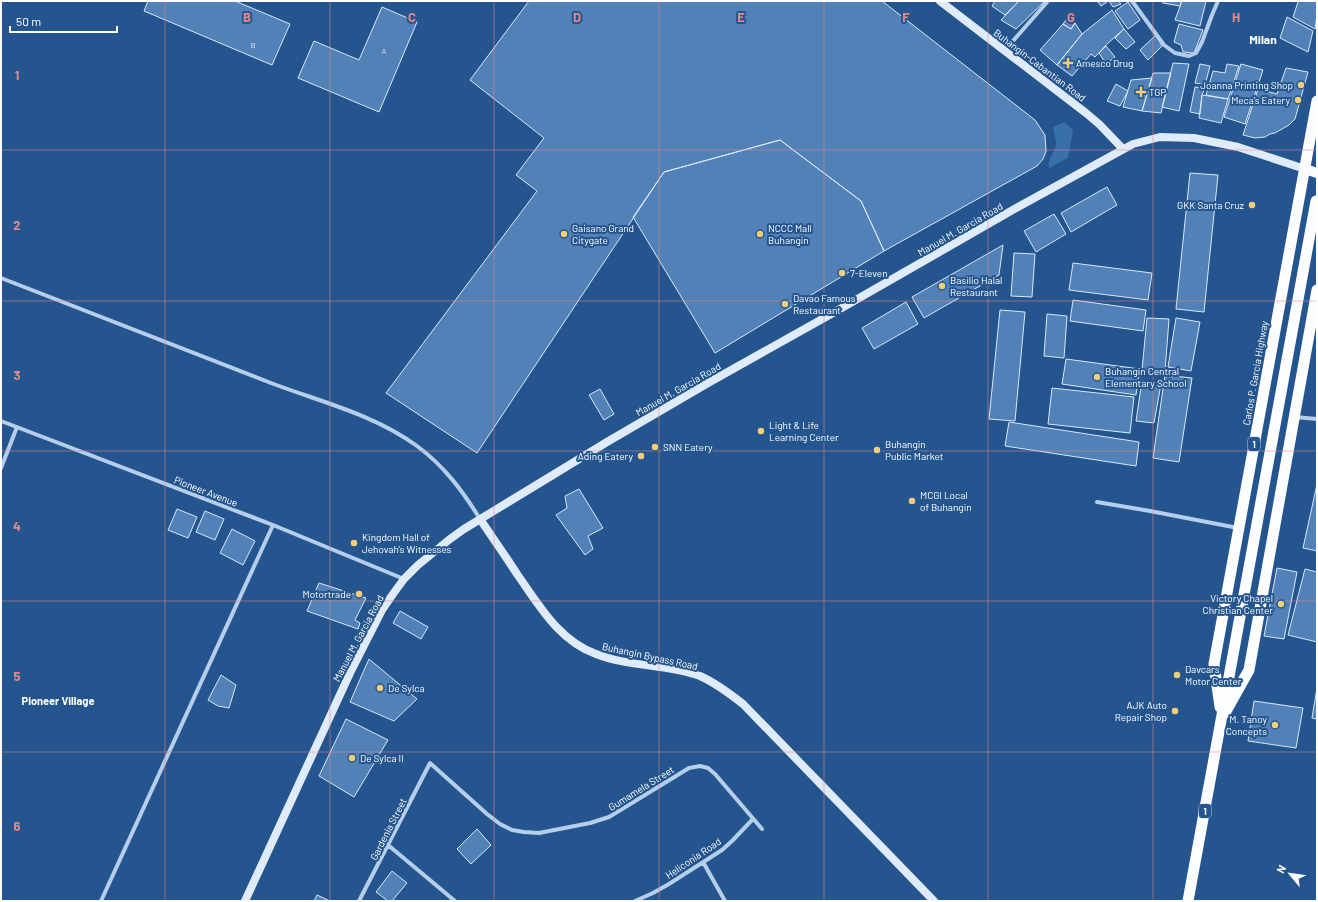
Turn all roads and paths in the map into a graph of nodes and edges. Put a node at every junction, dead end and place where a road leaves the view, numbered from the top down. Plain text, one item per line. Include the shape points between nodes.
1 (940, 1) edge
2 (1048, 1) edge
3 (1132, 1) edge
4 (1218, 1) edge
5 (1005, 51) junction
6 (1317, 102) edge
7 (1123, 149) junction
8 (1311, 171) edge
9 (1316, 201) dead end
10 (1, 278) edge
11 (1317, 290) edge
12 (1294, 416) junction
13 (1317, 419) edge
14 (1, 421) edge
15 (17, 427) junction
16 (1, 468) edge
17 (1096, 502) dead end
18 (480, 518) junction
19 (273, 525) junction
20 (1239, 528) junction
21 (404, 579) junction
22 (1221, 720) junction
23 (430, 763) joint
24 (753, 819) junction
25 (762, 829) dead end
26 (388, 845) junction
27 (704, 862) junction
28 (101, 901) edge
29 (245, 901) edge
30 (359, 901) edge
31 (455, 901) edge
32 (635, 901) edge
33 (725, 901) edge
34 (934, 901) edge
35 (1188, 901) edge

1 - 5 main road, Buhangin-Cabantian Road
2 - 5 street
3 - 4 street via 1164,45 1175,53 1189,56 1194,54 1202,42
5 - 7 main road, Buhangin-Cabantian Road via 1086,113
6 - 8 highway, Carlos P. Garcia Highway / 1
7 - 8 main road, Manuel M. Garcia Road via 1160,137 1194,138 1238,146
7 - 18 main road, Manuel M. Garcia Road via 708,383
8 - 20 highway, Carlos P. Garcia Highway / 1
9 - 22 highway, Carlos P. Garcia Highway / 1
10 - 18 street via 390,428 443,468
11 - 12 highway, Carlos P. Garcia Highway / 1
12 - 13 street
12 - 22 highway, Carlos P. Garcia Highway / 1 via 1249,670
14 - 15 street, Pioneer Avenue
15 - 16 street
15 - 19 street, Pioneer Avenue
17 - 20 street
18 - 21 main road, Manuel M. Garcia Road via 441,546
18 - 34 main road, Buhangin Bypass Road via 540,607 554,626 567,637 580,647 596,654 698,676 728,692 743,704
19 - 21 street, Pioneer Avenue
19 - 28 street
20 - 22 highway, Carlos P. Garcia Highway / 1 via 1214,664
21 - 29 main road, Manuel M. Garcia Road via 382,610 359,654
22 - 35 highway, Carlos P. Garcia Highway / 1
23 - 24 street, Gumamela Street via 487,814 512,830 538,833 609,817 689,768 700,766 715,774
23 - 26 street, Gardenia Street
24 - 25 street, Gumamela Street
24 - 27 street, Heliconia Road via 732,841
26 - 30 street, Gardenia Street
26 - 31 street
27 - 32 street, Heliconia Road via 670,884
27 - 33 street

